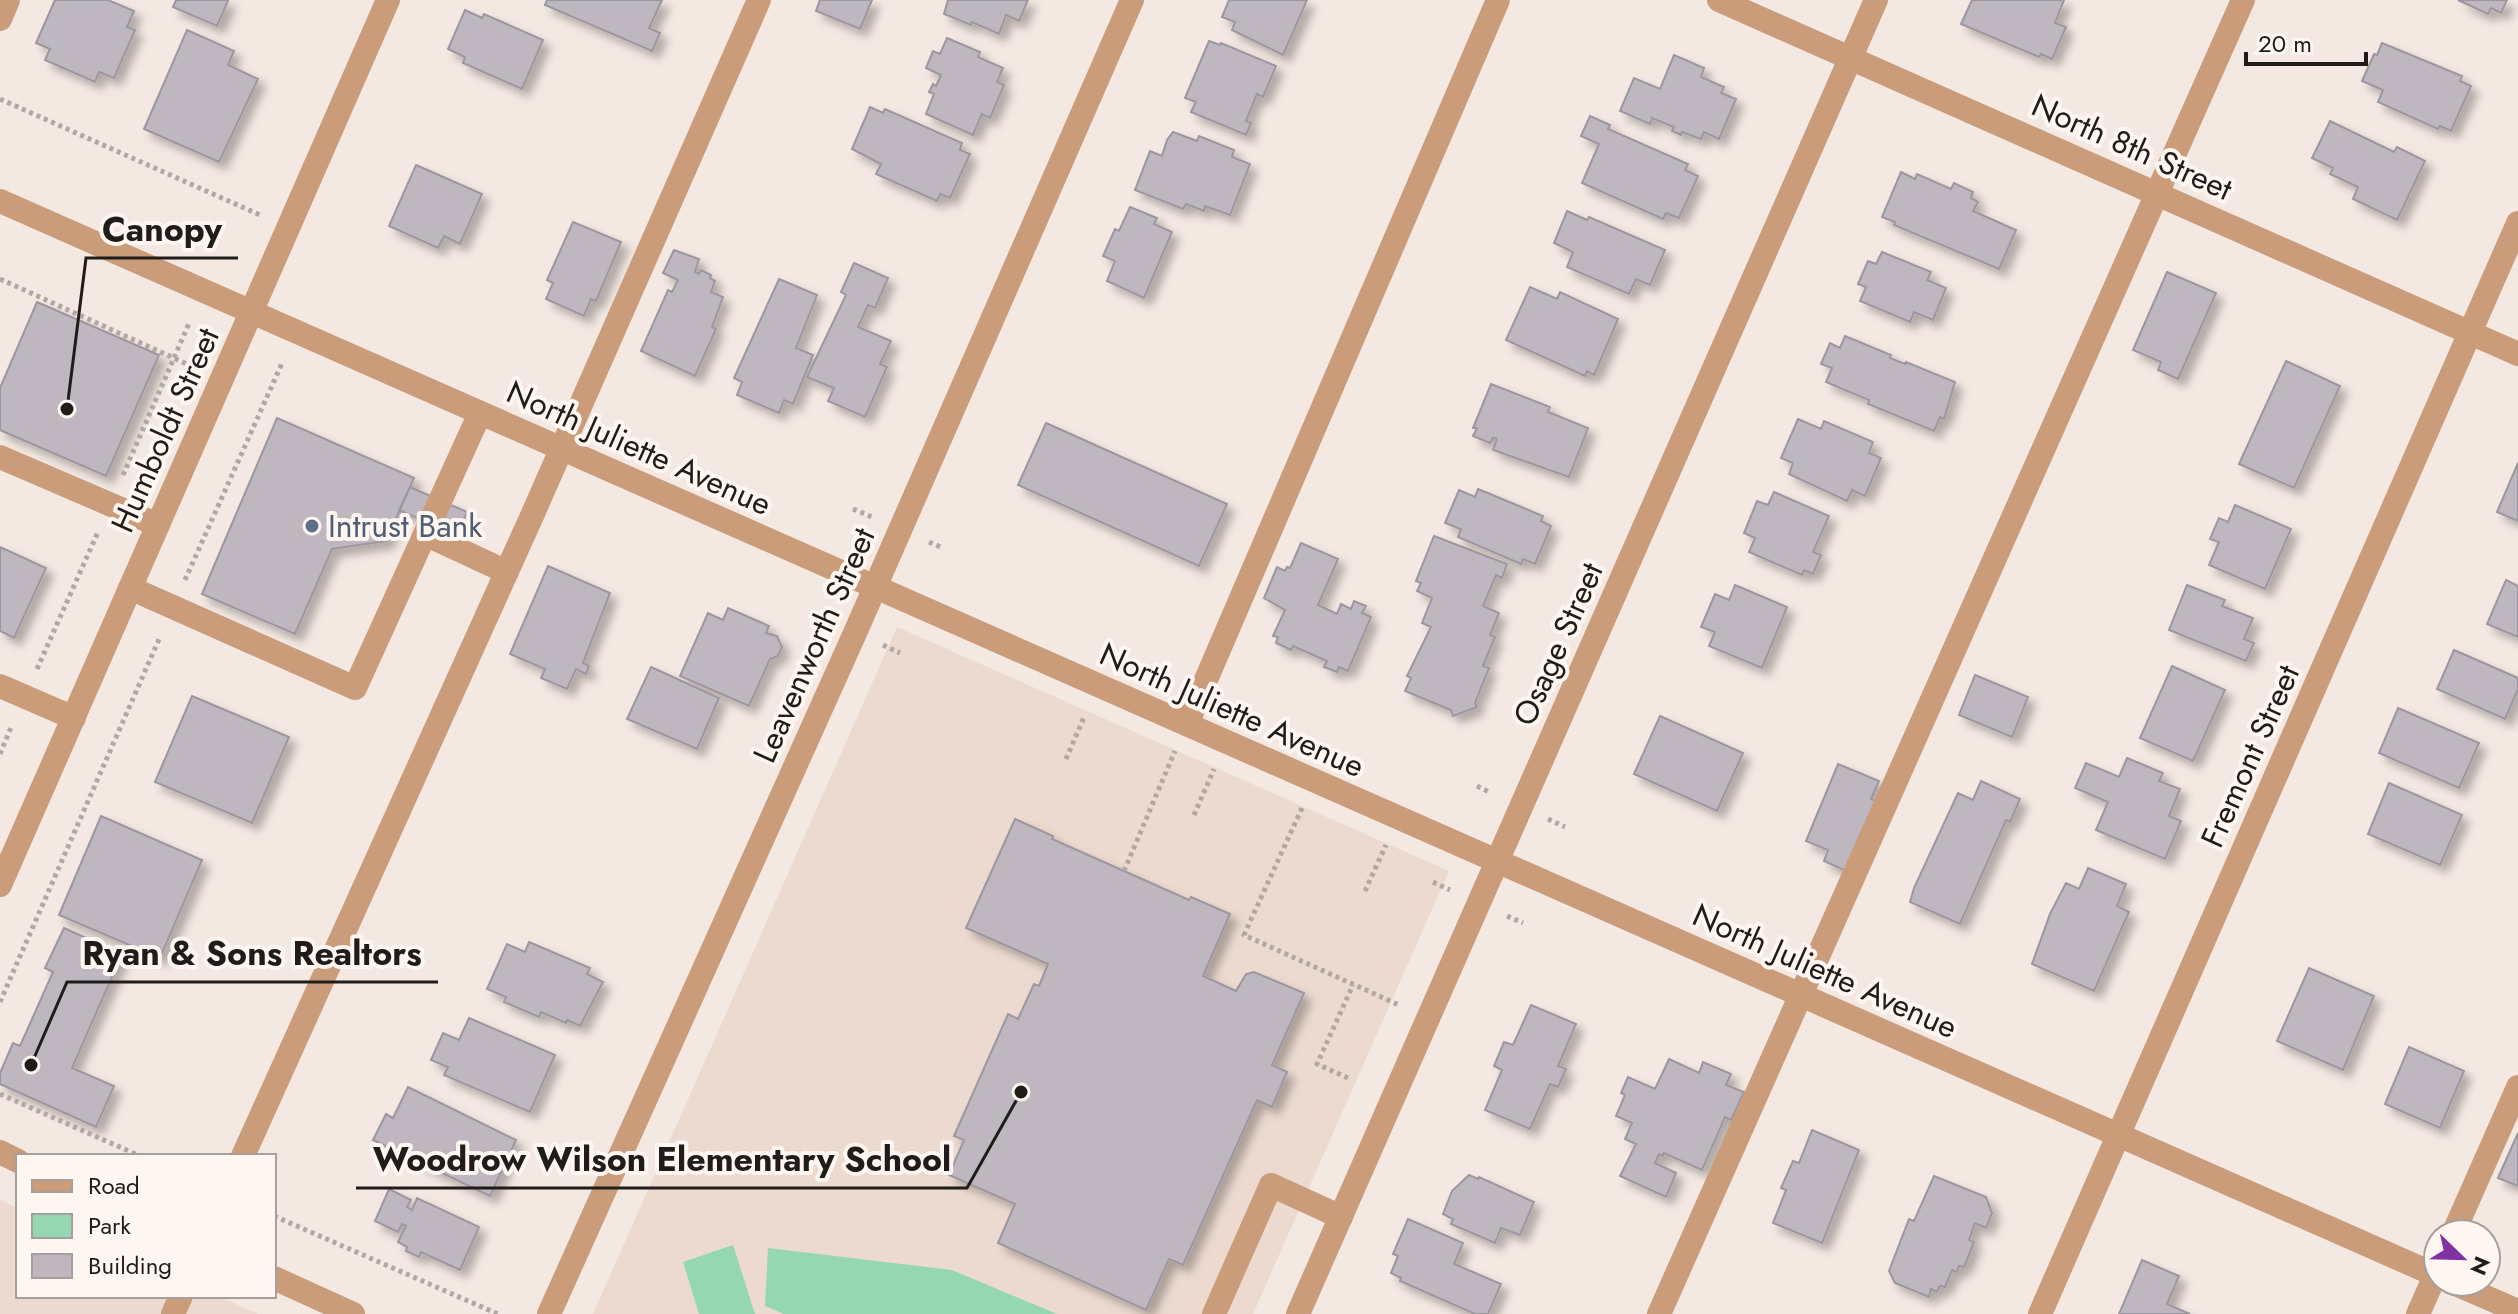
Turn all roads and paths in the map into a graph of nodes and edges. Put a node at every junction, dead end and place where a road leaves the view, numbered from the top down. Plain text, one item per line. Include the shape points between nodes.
1 (8, 0) edge
2 (388, 0) edge
3 (759, 0) edge
4 (1132, 0) edge
5 (1498, 0) edge
6 (1719, 0) edge
7 (1876, 0) edge
8 (2243, 0) edge
9 (0, 19) edge
10 (1850, 58) junction
11 (0, 99) edge
12 (2158, 194) junction
13 (1, 204) edge
14 (261, 215) dead end
15 (2518, 223) edge
16 (0, 279) edge
17 (252, 312) junction
18 (190, 321) dead end
19 (2470, 332) junction
20 (2518, 354) edge
21 (175, 358) junction
22 (283, 361) dead end
23 (187, 364) dead end
24 (480, 413) junction
25 (562, 449) junction
26 (0, 457) edge
27 (110, 505) junction
28 (158, 525) junction
29 (425, 534) junction
30 (507, 572) junction
31 (875, 587) junction
32 (130, 588) junction
33 (173, 607) junction
34 (1098, 685) junction
35 (0, 686) edge
36 (25, 697) junction
37 (74, 718) junction
38 (1187, 724) junction
39 (1226, 742) junction
40 (0, 754) edge
41 (1066, 759) dead end
42 (1314, 781) junction
43 (1194, 815) dead end
44 (1398, 819) junction
45 (1497, 861) junction
46 (1124, 871) dead end
47 (0, 885) edge
48 (1365, 891) dead end
49 (1353, 985) junction
50 (1801, 995) junction
51 (0, 1002) edge
52 (1429, 1017) junction
53 (1348, 1078) dead end
54 (2518, 1087) edge
55 (0, 1094) edge
56 (2119, 1135) junction
57 (135, 1154) edge
58 (244, 1154) edge
59 (276, 1217) edge
60 (1341, 1217) junction
61 (2460, 1218) edge
62 (2422, 1268) edge
63 (276, 1279) edge
64 (2489, 1298) edge
65 (2518, 1311) edge
66 (353, 1314) edge
67 (498, 1314) edge
68 (549, 1314) edge
69 (1214, 1314) edge
70 (1298, 1314) edge
71 (1659, 1314) edge
72 (2040, 1314) edge

1 - 9 street
2 - 17 street, Humboldt Street
3 - 25 street
4 - 31 street, Leavenworth Street
5 - 38 street
6 - 10 street, North 8th Street
7 - 10 street, Osage Street
8 - 12 street
10 - 12 street, North 8th Street
10 - 45 street, Osage Street
11 - 14 path
12 - 19 street, North 8th Street
12 - 50 street
13 - 17 street, North Juliette Avenue
15 - 19 street, Fremont Street
16 - 21 path
17 - 24 street, North Juliette Avenue
17 - 28 street, Humboldt Street
18 - 21 path
19 - 20 street, North 8th Street
19 - 56 street, Fremont Street
21 - 23 path
21 - 27 path
22 - 33 path
24 - 25 street, North Juliette Avenue
24 - 29 street
25 - 30 street
25 - 31 street, North Juliette Avenue
26 - 27 street
27 - 28 street
27 - 36 path
28 - 32 street, Humboldt Street
29 - 30 street
29 - 33 street via 355,688
30 - 58 street
31 - 34 street, North Juliette Avenue
31 - 68 street, Leavenworth Street
32 - 33 street
32 - 37 street, Humboldt Street
33 - 51 path
34 - 38 street, North Juliette Avenue
34 - 41 path
35 - 36 street
36 - 37 street
36 - 40 path
37 - 47 street, Humboldt Street
38 - 39 street, North Juliette Avenue
38 - 46 path
39 - 42 street, North Juliette Avenue
39 - 43 path
42 - 44 street, North Juliette Avenue
42 - 49 path via 1244,935
44 - 45 street, North Juliette Avenue
44 - 48 path
45 - 50 street, North Juliette Avenue
45 - 52 street, Osage Street
49 - 52 path
49 - 53 path via 1317,1064
50 - 56 street, North Juliette Avenue
50 - 71 street
52 - 60 street, Osage Street
54 - 61 street
55 - 57 path
56 - 62 street, North Juliette Avenue
56 - 72 street, Fremont Street
59 - 67 path
60 - 69 street via 1271,1185
60 - 70 street, Osage Street
63 - 66 street
64 - 65 street, North Juliette Avenue

